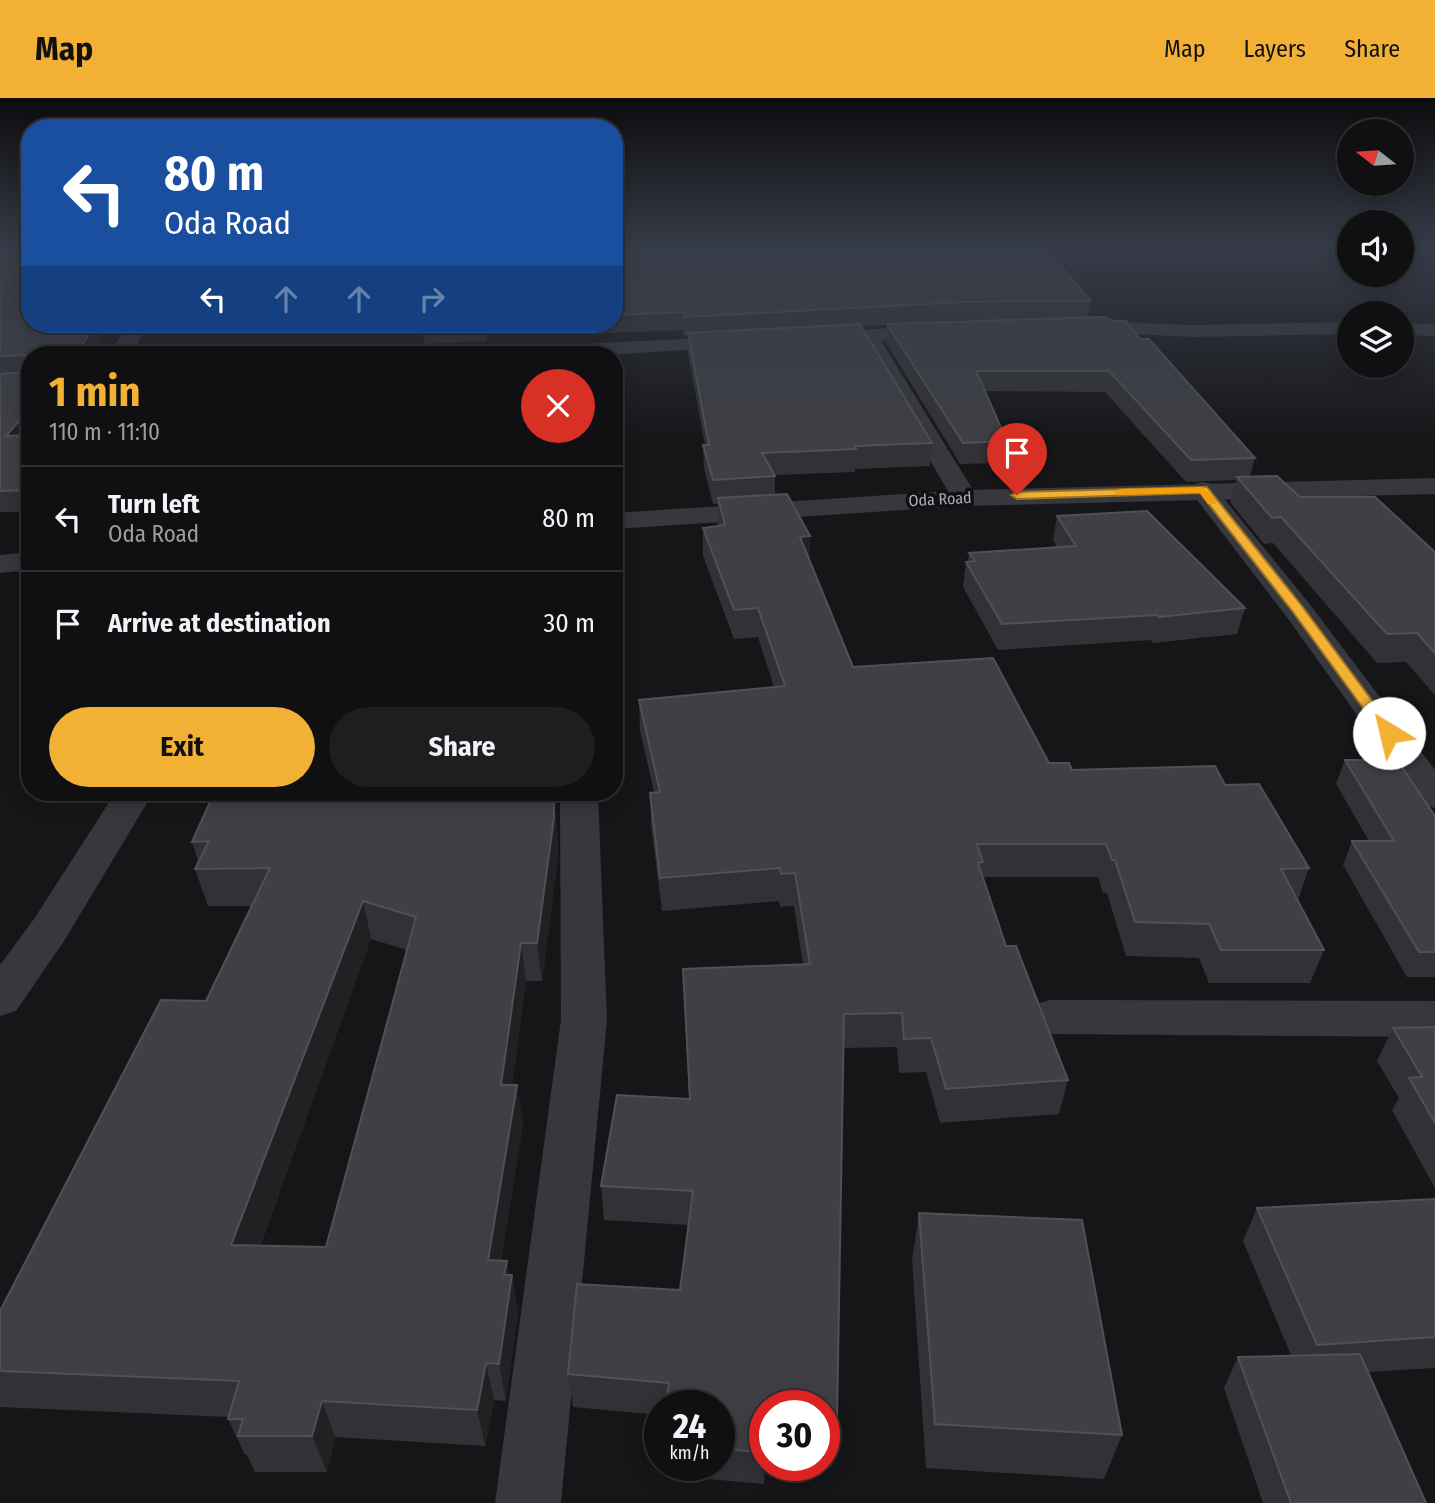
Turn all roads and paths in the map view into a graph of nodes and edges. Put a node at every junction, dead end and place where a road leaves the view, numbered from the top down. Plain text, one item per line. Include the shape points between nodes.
1 (1059, 327) edge
2 (962, 328) edge
3 (1337, 328) edge
4 (1414, 330) edge
5 (1435, 330) edge
6 (868, 336) junction
7 (799, 339) edge
8 (758, 342) edge
9 (623, 348) edge
10 (1435, 486) edge
11 (1203, 490) junction
12 (965, 498) junction
13 (623, 520) edge
14 (21, 562) edge
15 (0, 564) edge
16 (1435, 796) edge
17 (129, 801) edge
18 (579, 801) edge
19 (0, 999) edge
20 (1051, 1017) dead end
21 (1435, 1019) edge
22 (528, 1503) edge

1 - 3 street
2 - 6 street
4 - 5 street
6 - 7 street
6 - 12 street
8 - 9 street
10 - 11 street, Oda Road
11 - 12 street, Oda Road
11 - 16 street
12 - 13 street, Oda Road
14 - 15 street
17 - 19 street
18 - 22 street via 583,1020
20 - 21 street

